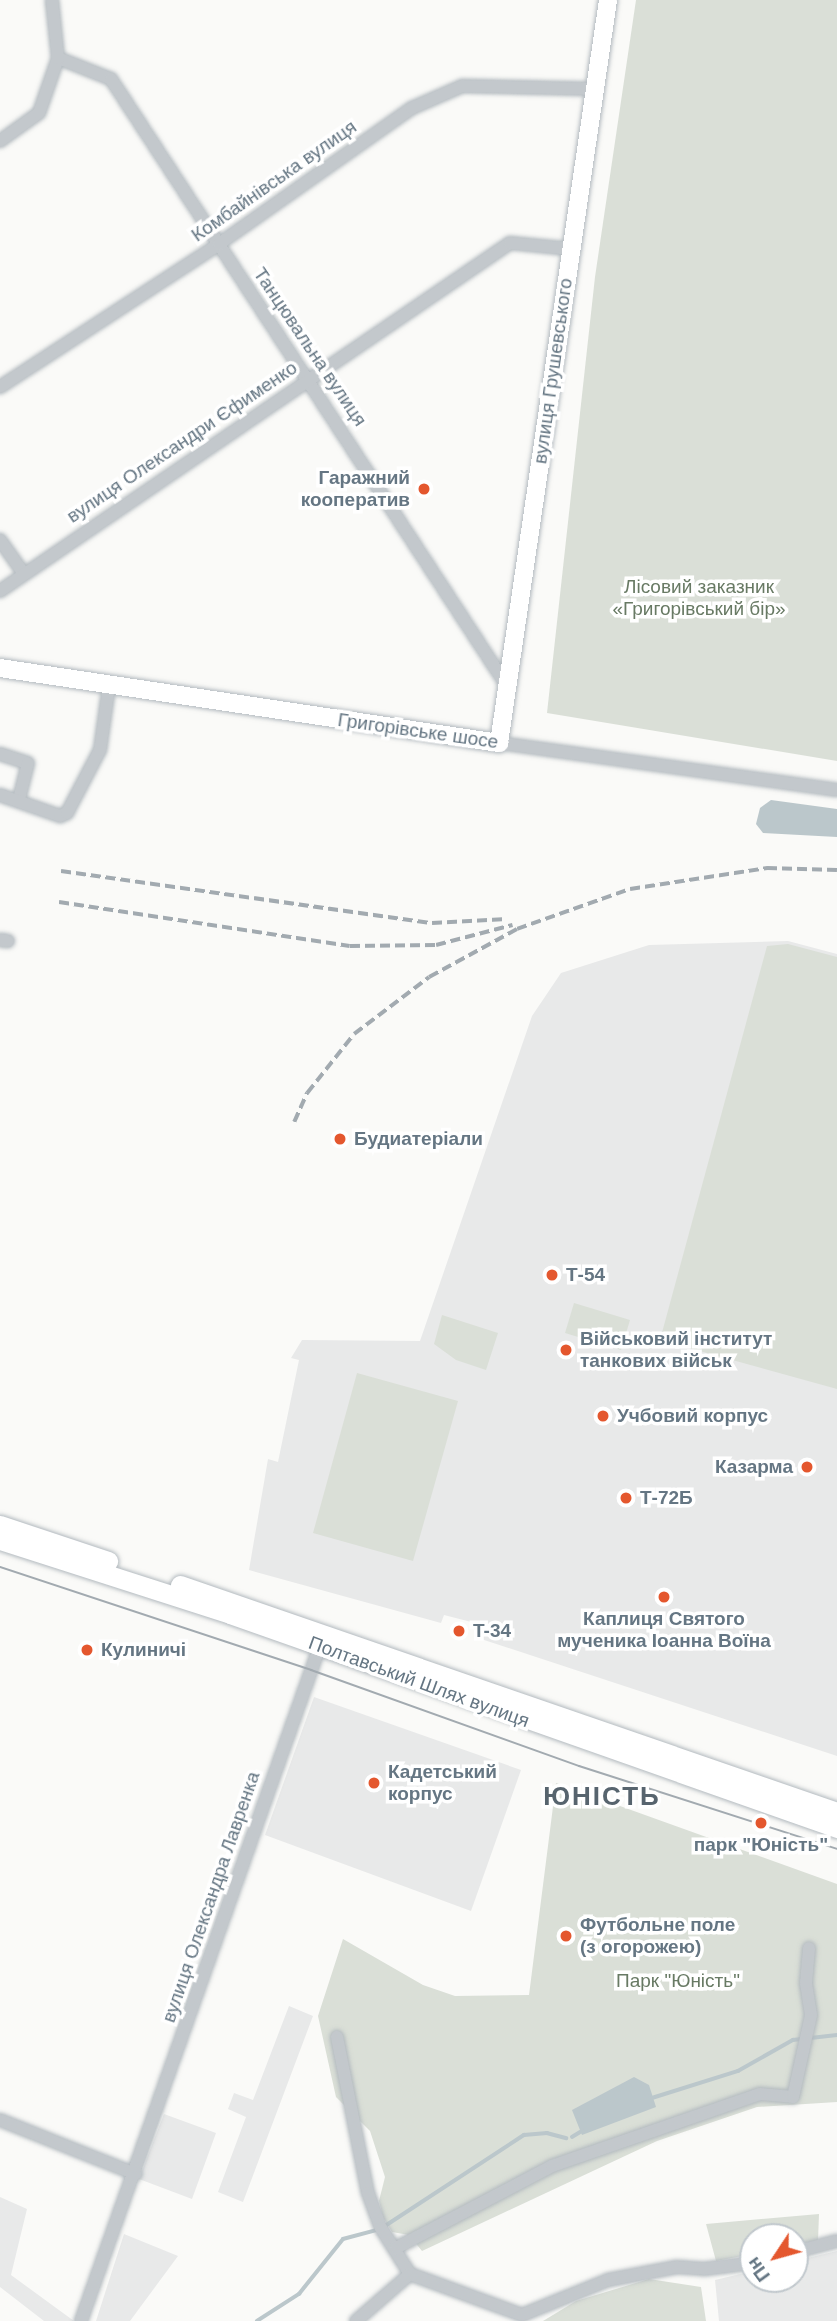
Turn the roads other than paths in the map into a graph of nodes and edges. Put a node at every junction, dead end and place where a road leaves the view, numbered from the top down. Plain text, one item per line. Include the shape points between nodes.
1 (52, 0) edge
2 (608, 0) edge
3 (58, 58) junction
4 (596, 89) junction
5 (0, 141) edge
6 (219, 244) junction
7 (570, 248) junction
8 (310, 379) junction
9 (0, 387) edge
10 (0, 540) edge
11 (24, 573) junction
12 (0, 591) edge
13 (0, 668) edge
14 (109, 686) junction
15 (507, 686) junction
16 (499, 743) junction
17 (0, 754) edge
18 (837, 790) edge
19 (0, 795) edge
20 (19, 798) junction
21 (0, 1525) edge
22 (0, 1540) edge
23 (322, 1640) junction
24 (837, 1812) edge
25 (837, 1828) edge
26 (809, 1948) dead end
27 (337, 2038) dead end
28 (0, 2120) edge
29 (136, 2174) junction
30 (837, 2241) edge
31 (396, 2248) junction
32 (809, 2248) edge
33 (739, 2265) edge
34 (410, 2274) junction
35 (523, 2318) edge
36 (81, 2321) edge
37 (356, 2321) edge

1 - 3 street
2 - 4 street, вулиця Грушевського
3 - 5 street via 39,113
3 - 6 street, Танцювальна вулиця via 111,79
4 - 6 street, Комбайнівська вулиця via 462,86 412,108
4 - 7 street, вулиця Грушевського
6 - 8 street, Танцювальна вулиця
6 - 9 street, Комбайнівська вулиця
7 - 8 street, вулиця Олександри Єфименко via 510,243
7 - 15 street, вулиця Грушевського
8 - 11 street, вулиця Олександри Єфименко
8 - 15 street, Танцювальна вулиця
10 - 11 street
11 - 12 street, вулиця Олександри Єфименко
13 - 14 street, Григорівське шосе
14 - 16 street, Григорівське шосе
14 - 20 street via 100,750 67,813 60,816 25,806
15 - 16 street, вулиця Грушевського
16 - 18 street, Григорівське шосе
17 - 20 street via 28,763
19 - 20 street
21 - 23 main road, Полтавський Шлях вулиця
22 - 23 main road, Полтавський Шлях вулиця
23 - 24 main road, Полтавський Шлях вулиця
23 - 25 main road, Полтавський Шлях вулиця
23 - 29 street, вулиця Олександра Лавренка
26 - 31 street via 809,2033 793,2097 760,2094 552,2165
27 - 31 street via 368,2193 379,2225
28 - 29 street
29 - 36 street, вулиця Олександра Лавренка
30 - 32 street
31 - 34 street
33 - 35 street via 677,2267 608,2280
34 - 35 street
34 - 37 street

